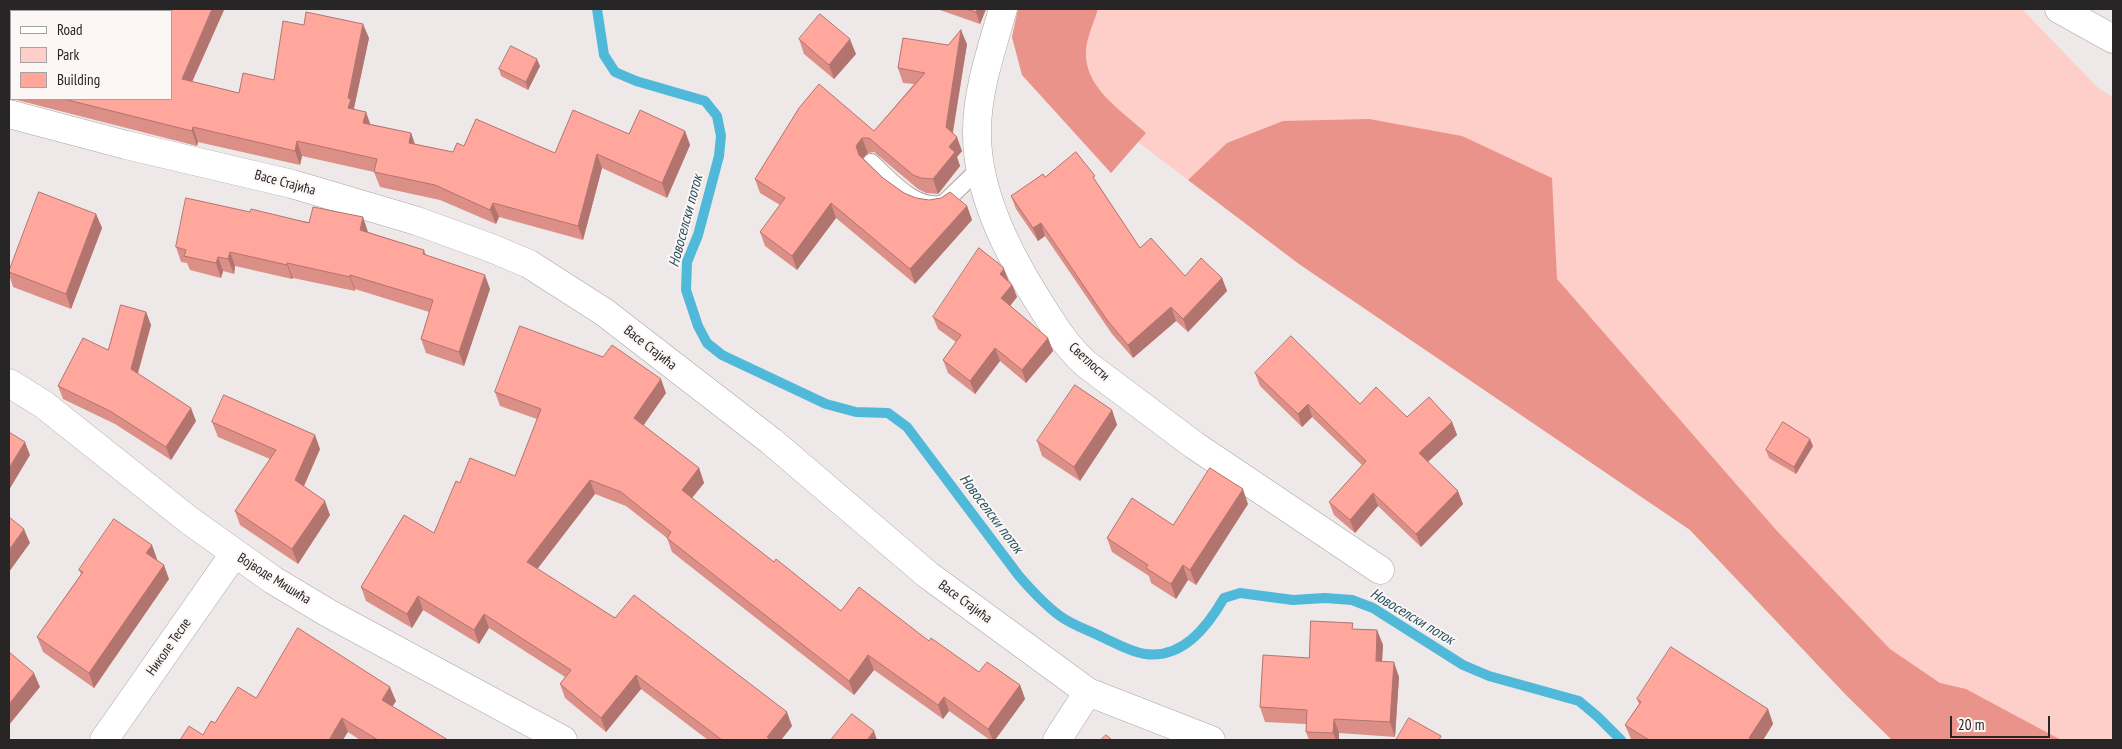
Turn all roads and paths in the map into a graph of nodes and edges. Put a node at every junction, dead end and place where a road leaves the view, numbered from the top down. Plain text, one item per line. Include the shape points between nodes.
1 (1003, 9) edge
2 (2059, 9) edge
3 (2113, 39) edge
4 (9, 114) edge
5 (871, 162) dead end
6 (981, 167) junction
7 (9, 383) edge
8 (234, 554) junction
9 (1380, 570) dead end
10 (1088, 692) junction
11 (104, 740) edge
12 (563, 740) edge
13 (1057, 740) edge
14 (1211, 740) edge

1 - 6 street, Светлости via 984,78 976,132
2 - 3 street
4 - 10 street, Васе Стајића via 292,184 417,221 529,264 604,312 770,441 928,575
5 - 6 lane via 910,196 937,205 944,203
6 - 9 street, Светлости via 998,228 1026,283 1072,351 1194,445
7 - 8 street, Војводе Мишића via 43,404
8 - 11 street, Николе Тесле
8 - 12 street, Војводе Мишића via 328,613
10 - 13 street
10 - 14 street, Васе Стајића

